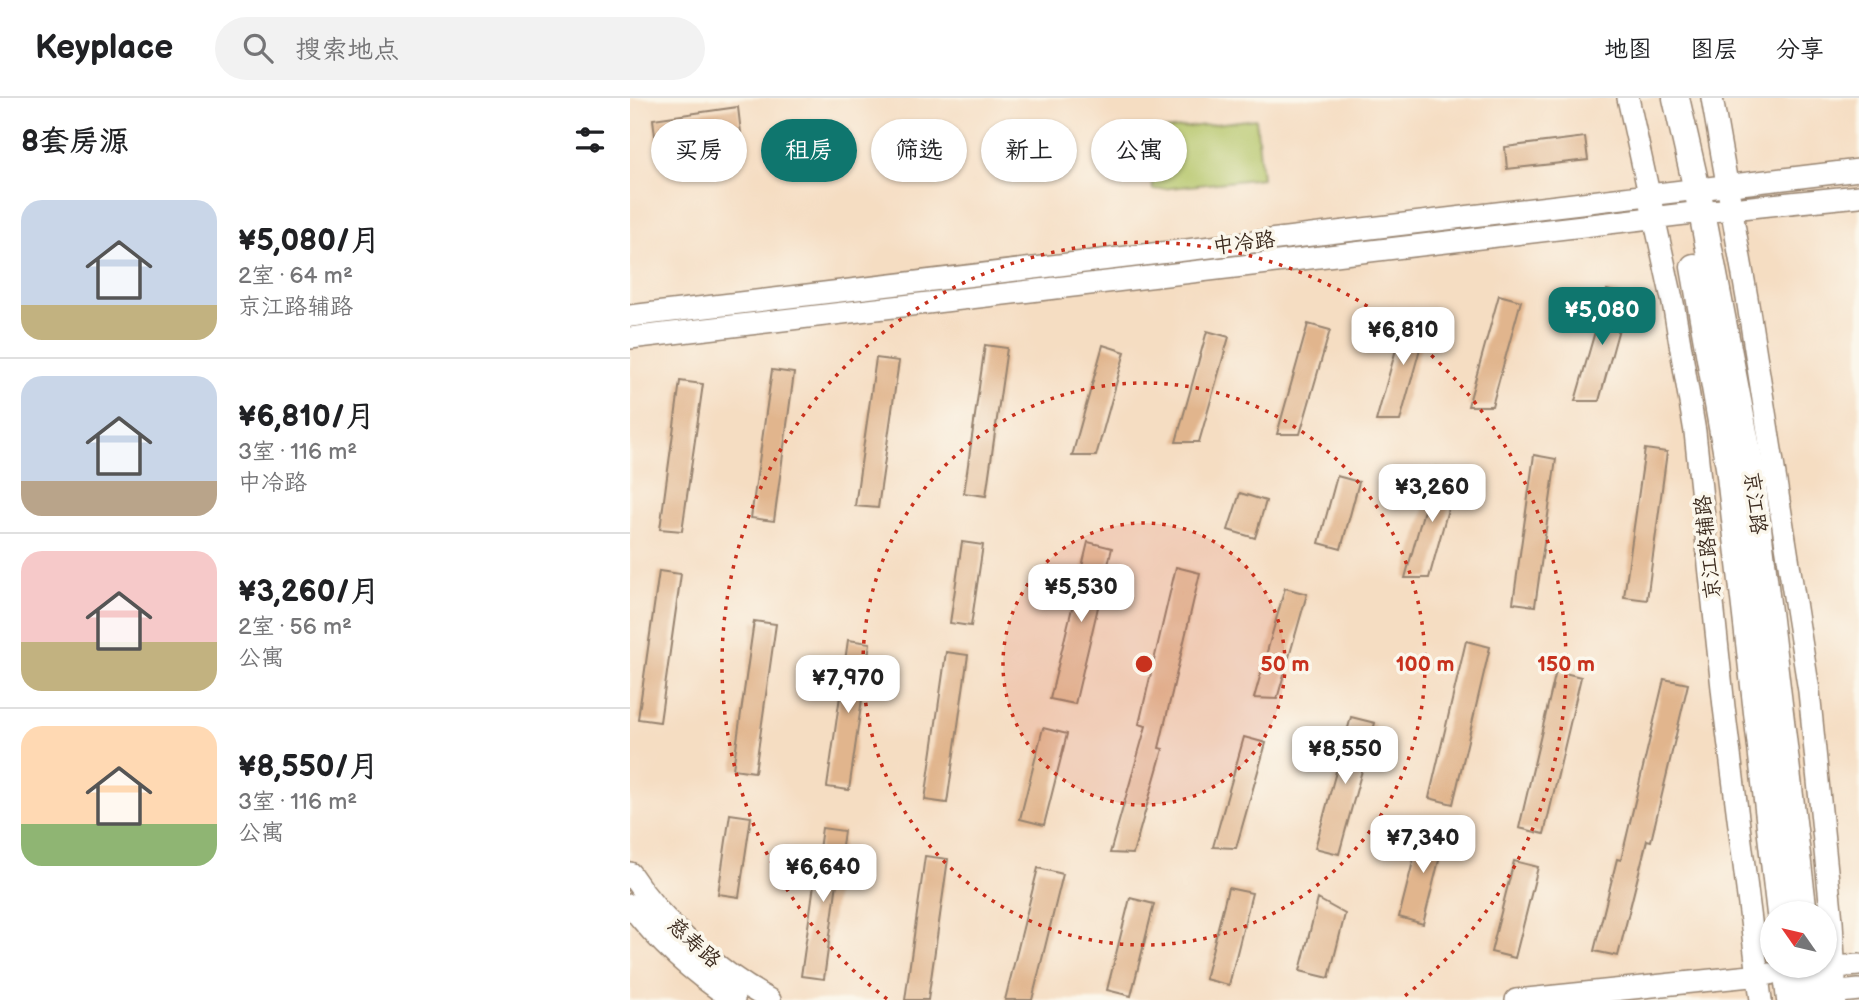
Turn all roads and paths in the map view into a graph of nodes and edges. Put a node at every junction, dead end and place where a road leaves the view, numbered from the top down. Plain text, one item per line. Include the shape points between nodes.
1 (1628, 98) edge
2 (1658, 98) edge
3 (1676, 98) edge
4 (1712, 98) edge
5 (1859, 170) edge
6 (1727, 186) junction
7 (1650, 194) junction
8 (1859, 196) edge
9 (1691, 201) junction
10 (1731, 209) junction
11 (1655, 217) junction
12 (630, 316) edge
13 (630, 338) edge
14 (630, 873) edge
15 (1779, 901) edge
16 (1802, 901) edge
17 (630, 905) edge
18 (1859, 965) edge
19 (1758, 975) junction
20 (1807, 986) edge
21 (1859, 990) edge
22 (734, 1000) edge
23 (770, 1000) edge
24 (1516, 1000) edge
25 (1761, 1000) edge

1 - 7 street, 京江路辅路
2 - 9 main road, 京江路
3 - 9 main road, 京江路
4 - 6 street
5 - 6 street, 中冷路
6 - 9 street, 中冷路
6 - 10 street
7 - 9 street, 中冷路
7 - 11 street, 京江路辅路
7 - 12 street, 中冷路
8 - 10 street, 中冷路
9 - 10 street, 中冷路
9 - 11 street, 中冷路
9 - 15 main road, 京江路 via 1729,467
9 - 16 main road, 京江路 via 1751,469
10 - 20 street via 1809,691 1832,921
11 - 13 street, 中冷路
11 - 19 street, 京江路辅路 via 1695,432
14 - 23 street, 慈寿路 via 680,933 716,965
17 - 22 street, 慈寿路 via 676,955
18 - 20 street
19 - 20 street
19 - 24 street
19 - 25 street, 京江路辅路
20 - 21 street

